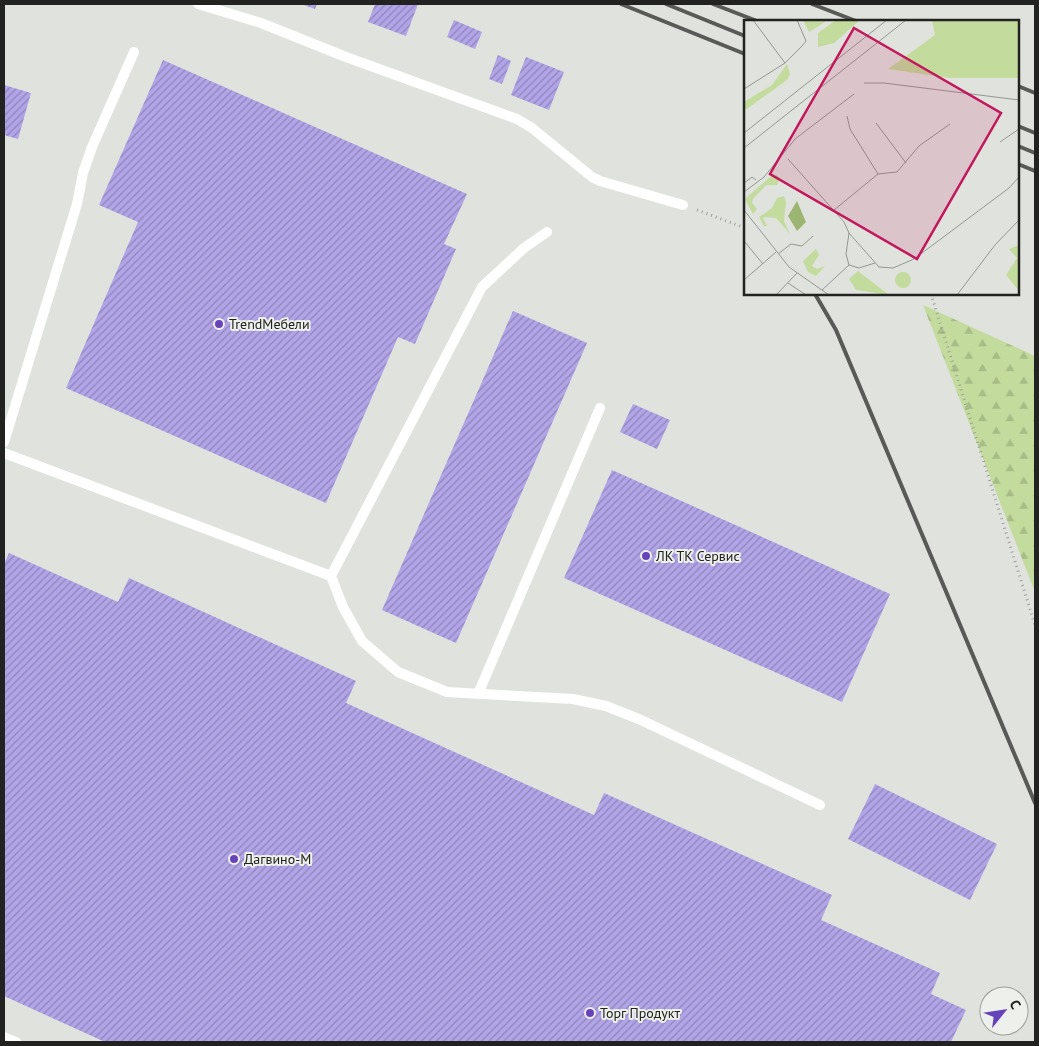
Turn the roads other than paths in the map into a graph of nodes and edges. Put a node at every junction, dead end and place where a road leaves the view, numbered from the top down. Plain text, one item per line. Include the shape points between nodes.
1 (198, 4) edge
2 (134, 52) dead end
3 (683, 205) road end
4 (547, 232) dead end
5 (600, 408) dead end
6 (4, 442) edge
7 (4, 453) edge
8 (331, 576) junction
9 (478, 694) junction
10 (820, 805) dead end
11 (4, 1037) edge
12 (16, 1042) edge

1 - 3 lane via 502,113 532,128 592,177
2 - 6 lane via 86,164 77,204
4 - 8 lane via 524,248 482,287
5 - 9 lane
7 - 8 lane
8 - 9 lane via 343,607 362,641 398,672 447,692
9 - 10 lane via 573,699 606,706
11 - 12 lane

